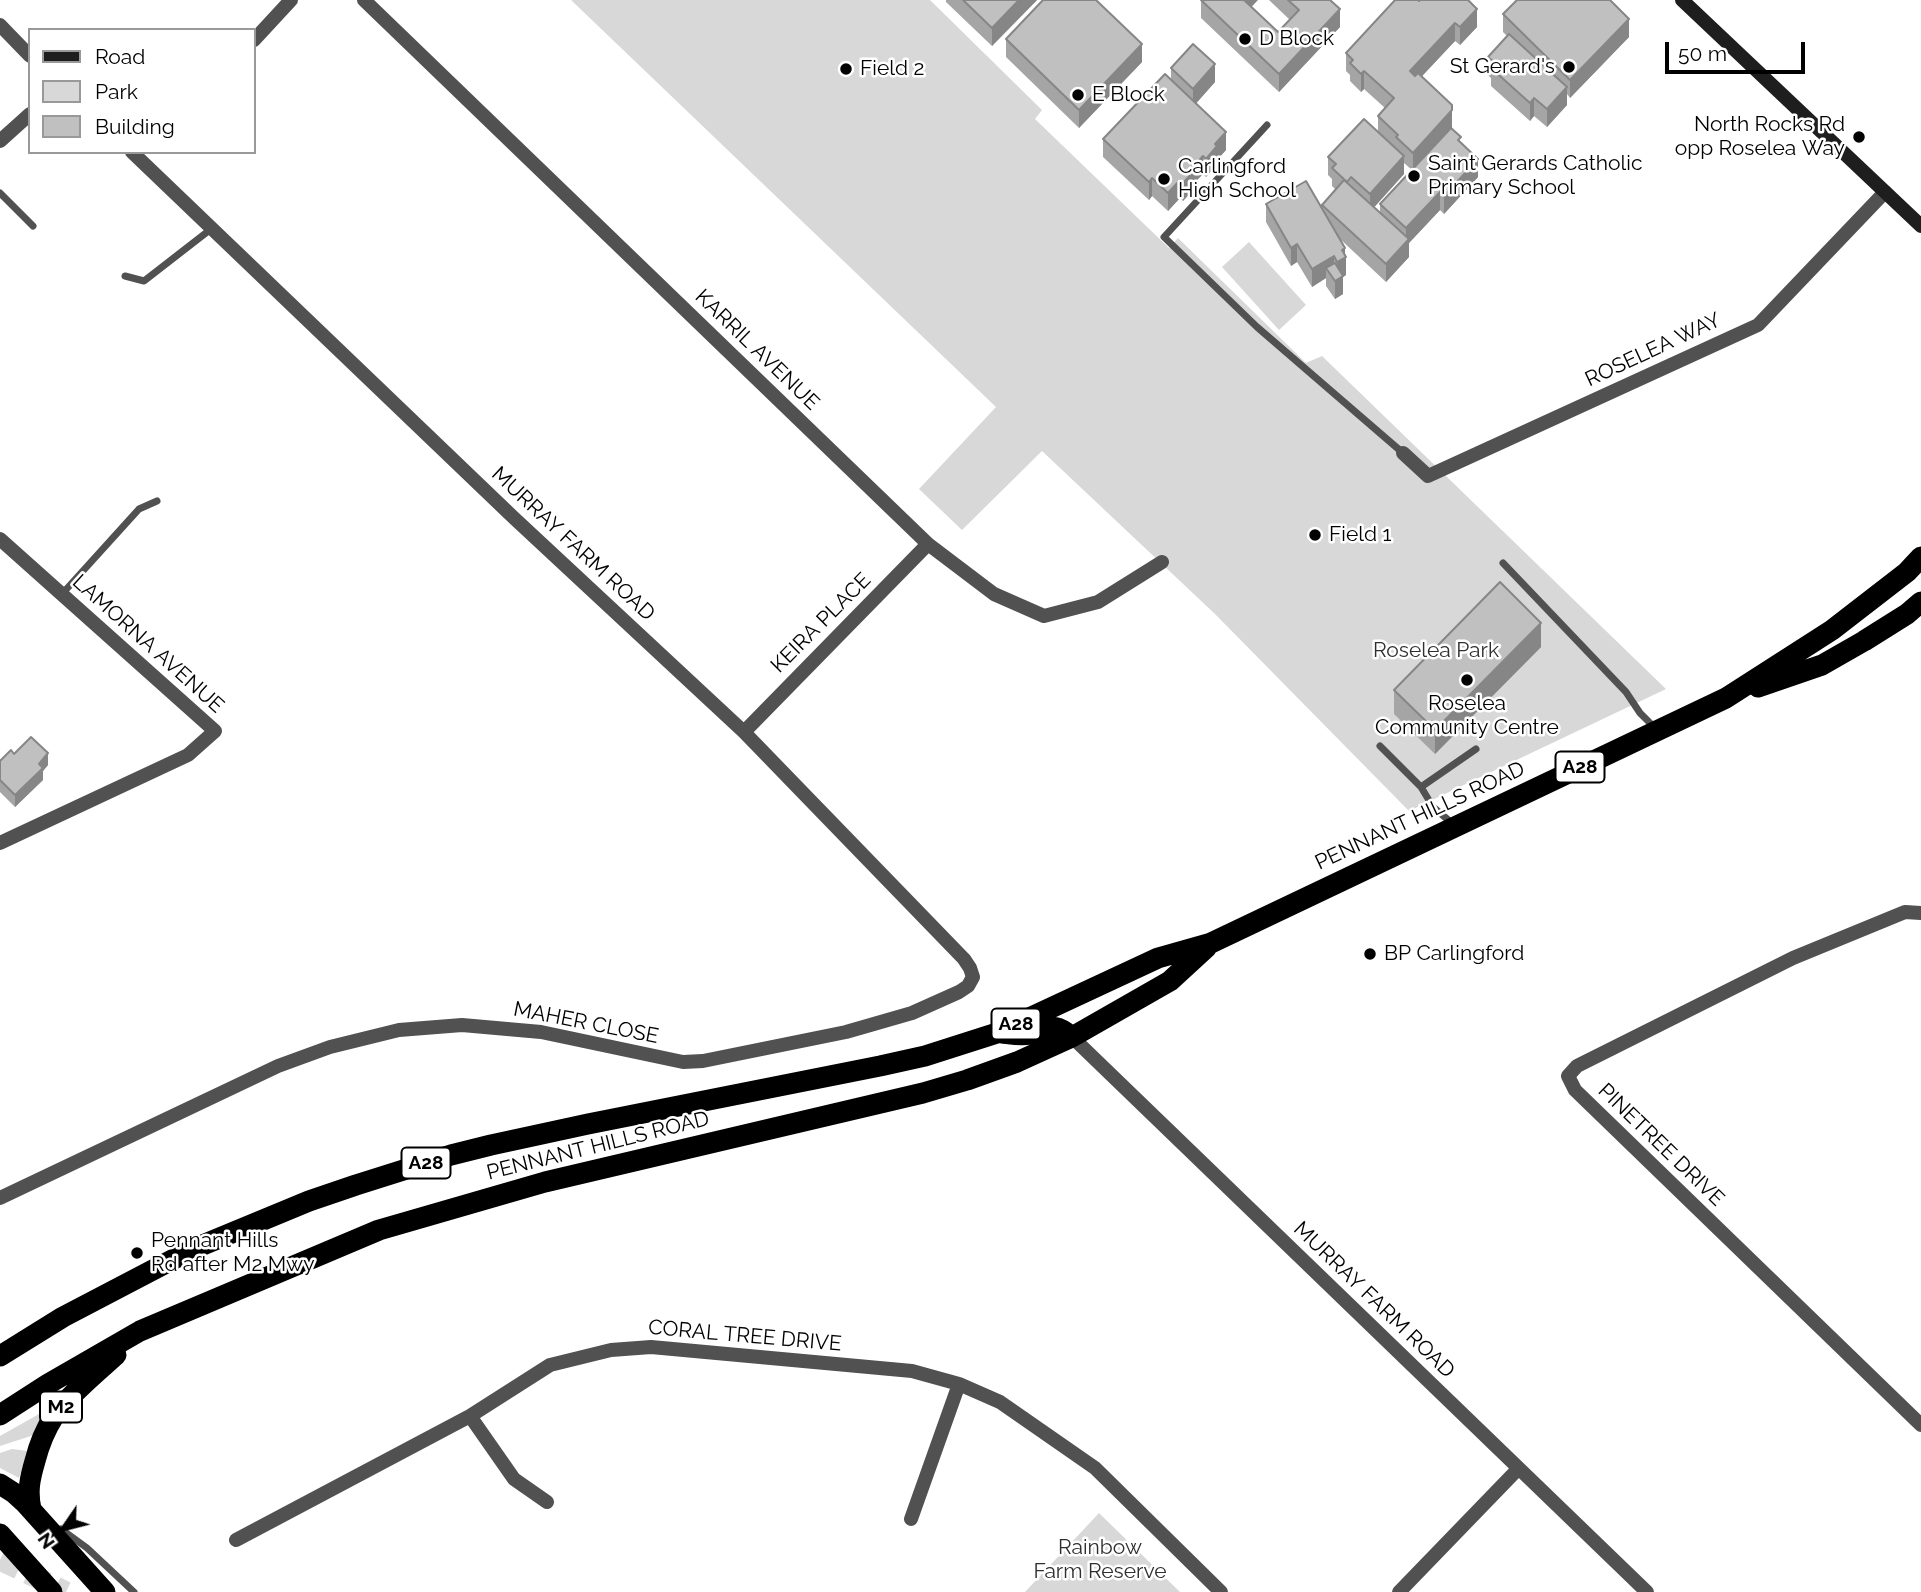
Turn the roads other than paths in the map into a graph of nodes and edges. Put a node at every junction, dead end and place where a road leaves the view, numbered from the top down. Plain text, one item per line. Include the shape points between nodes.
1 (291, 0) edge
2 (364, 0) edge
3 (1682, 0) edge
4 (0, 26) edge
5 (256, 38) edge
6 (28, 54) edge
7 (28, 116) edge
8 (1267, 125) dead end
9 (0, 141) edge
10 (140, 155) edge
11 (1885, 191) junction
12 (0, 194) edge
13 (33, 226) dead end
14 (1921, 226) edge
15 (211, 229) junction
16 (125, 276) dead end
17 (1403, 453) joint
18 (157, 501) dead end
19 (0, 539) edge
20 (928, 544) junction
21 (1921, 557) edge
22 (1162, 562) dead end
23 (1503, 563) dead end
24 (62, 594) junction
25 (1921, 602) edge
26 (1726, 698) junction
27 (1658, 731) junction
28 (744, 732) junction
29 (1380, 747) dead end
30 (1476, 749) dead end
31 (1421, 787) junction
32 (1455, 826) junction
33 (0, 843) edge
34 (1921, 913) edge
35 (1211, 943) junction
36 (973, 977) joint
37 (997, 1033) junction
38 (1072, 1037) junction
39 (0, 1198) edge
40 (140, 1331) junction
41 (0, 1356) edge
42 (959, 1384) junction
43 (0, 1415) edge
44 (470, 1416) junction
45 (1921, 1425) edge
46 (1518, 1469) junction
47 (0, 1484) edge
48 (547, 1502) dead end
49 (31, 1509) junction
50 (911, 1519) dead end
51 (0, 1534) edge
52 (236, 1540) dead end
53 (52, 1592) edge
54 (105, 1592) edge
55 (134, 1592) edge
56 (1221, 1592) edge
57 (1399, 1592) edge
58 (1647, 1592) edge

1 - 5 street
2 - 20 street, KARRIL AVENUE
3 - 11 street
4 - 6 street
7 - 9 street
8 - 17 lane via 1164,237 1257,327
10 - 15 street, MURRAY FARM ROAD
11 - 14 street
11 - 17 street, ROSELEA WAY via 1758,325 1428,476
12 - 13 lane
15 - 16 lane via 144,281
15 - 28 street, MURRAY FARM ROAD
18 - 24 lane via 139,509
19 - 24 street, LAMORNA AVENUE
20 - 22 street, KARRIL AVENUE via 994,594 1044,616 1098,602
20 - 28 street, KEIRA PLACE
21 - 26 highway, PENNANT HILLS ROAD / A28 via 1832,630
23 - 27 lane
24 - 33 street, LAMORNA AVENUE via 215,731 188,755
25 - 26 highway, PENNANT HILLS ROAD / A28 via 1822,665
26 - 27 highway, PENNANT HILLS ROAD / A28
27 - 32 highway, PENNANT HILLS ROAD / A28
28 - 36 street, MURRAY FARM ROAD via 964,959
29 - 31 lane
30 - 31 lane
31 - 32 lane via 1433,807
32 - 35 highway, PENNANT HILLS ROAD / A28
34 - 45 street, PINETREE DRIVE via 1905,912 1793,958 1577,1066 1568,1076 1575,1090
35 - 37 highway, PENNANT HILLS ROAD / A28 via 1158,958
35 - 38 highway, PENNANT HILLS ROAD / A28 via 1170,981
36 - 39 street, MAHER CLOSE via 959,992 912,1013 846,1032 704,1061 682,1062 541,1032 462,1025 399,1030 278,1066
37 - 38 highway via 1028,1034 1052,1026
37 - 41 highway, PENNANT HILLS ROAD / A28 via 925,1056 451,1155 356,1185 193,1249 63,1317
38 - 40 highway, PENNANT HILLS ROAD / A28 via 1017,1062 923,1093 545,1182 379,1230
38 - 46 street, MURRAY FARM ROAD
40 - 43 highway, PENNANT HILLS ROAD / A28
40 - 49 highway, M2 via 54,1415 30,1477
42 - 44 street, CORAL TREE DRIVE via 912,1371 651,1347 611,1350 550,1365
42 - 50 street
42 - 56 street, CORAL TREE DRIVE via 1000,1402 1095,1468
44 - 48 street via 514,1479
44 - 52 street, CORAL TREE DRIVE
46 - 57 street
46 - 58 street, MURRAY FARM ROAD
47 - 49 highway
49 - 54 highway
49 - 55 lane via 87,1548
51 - 53 highway

